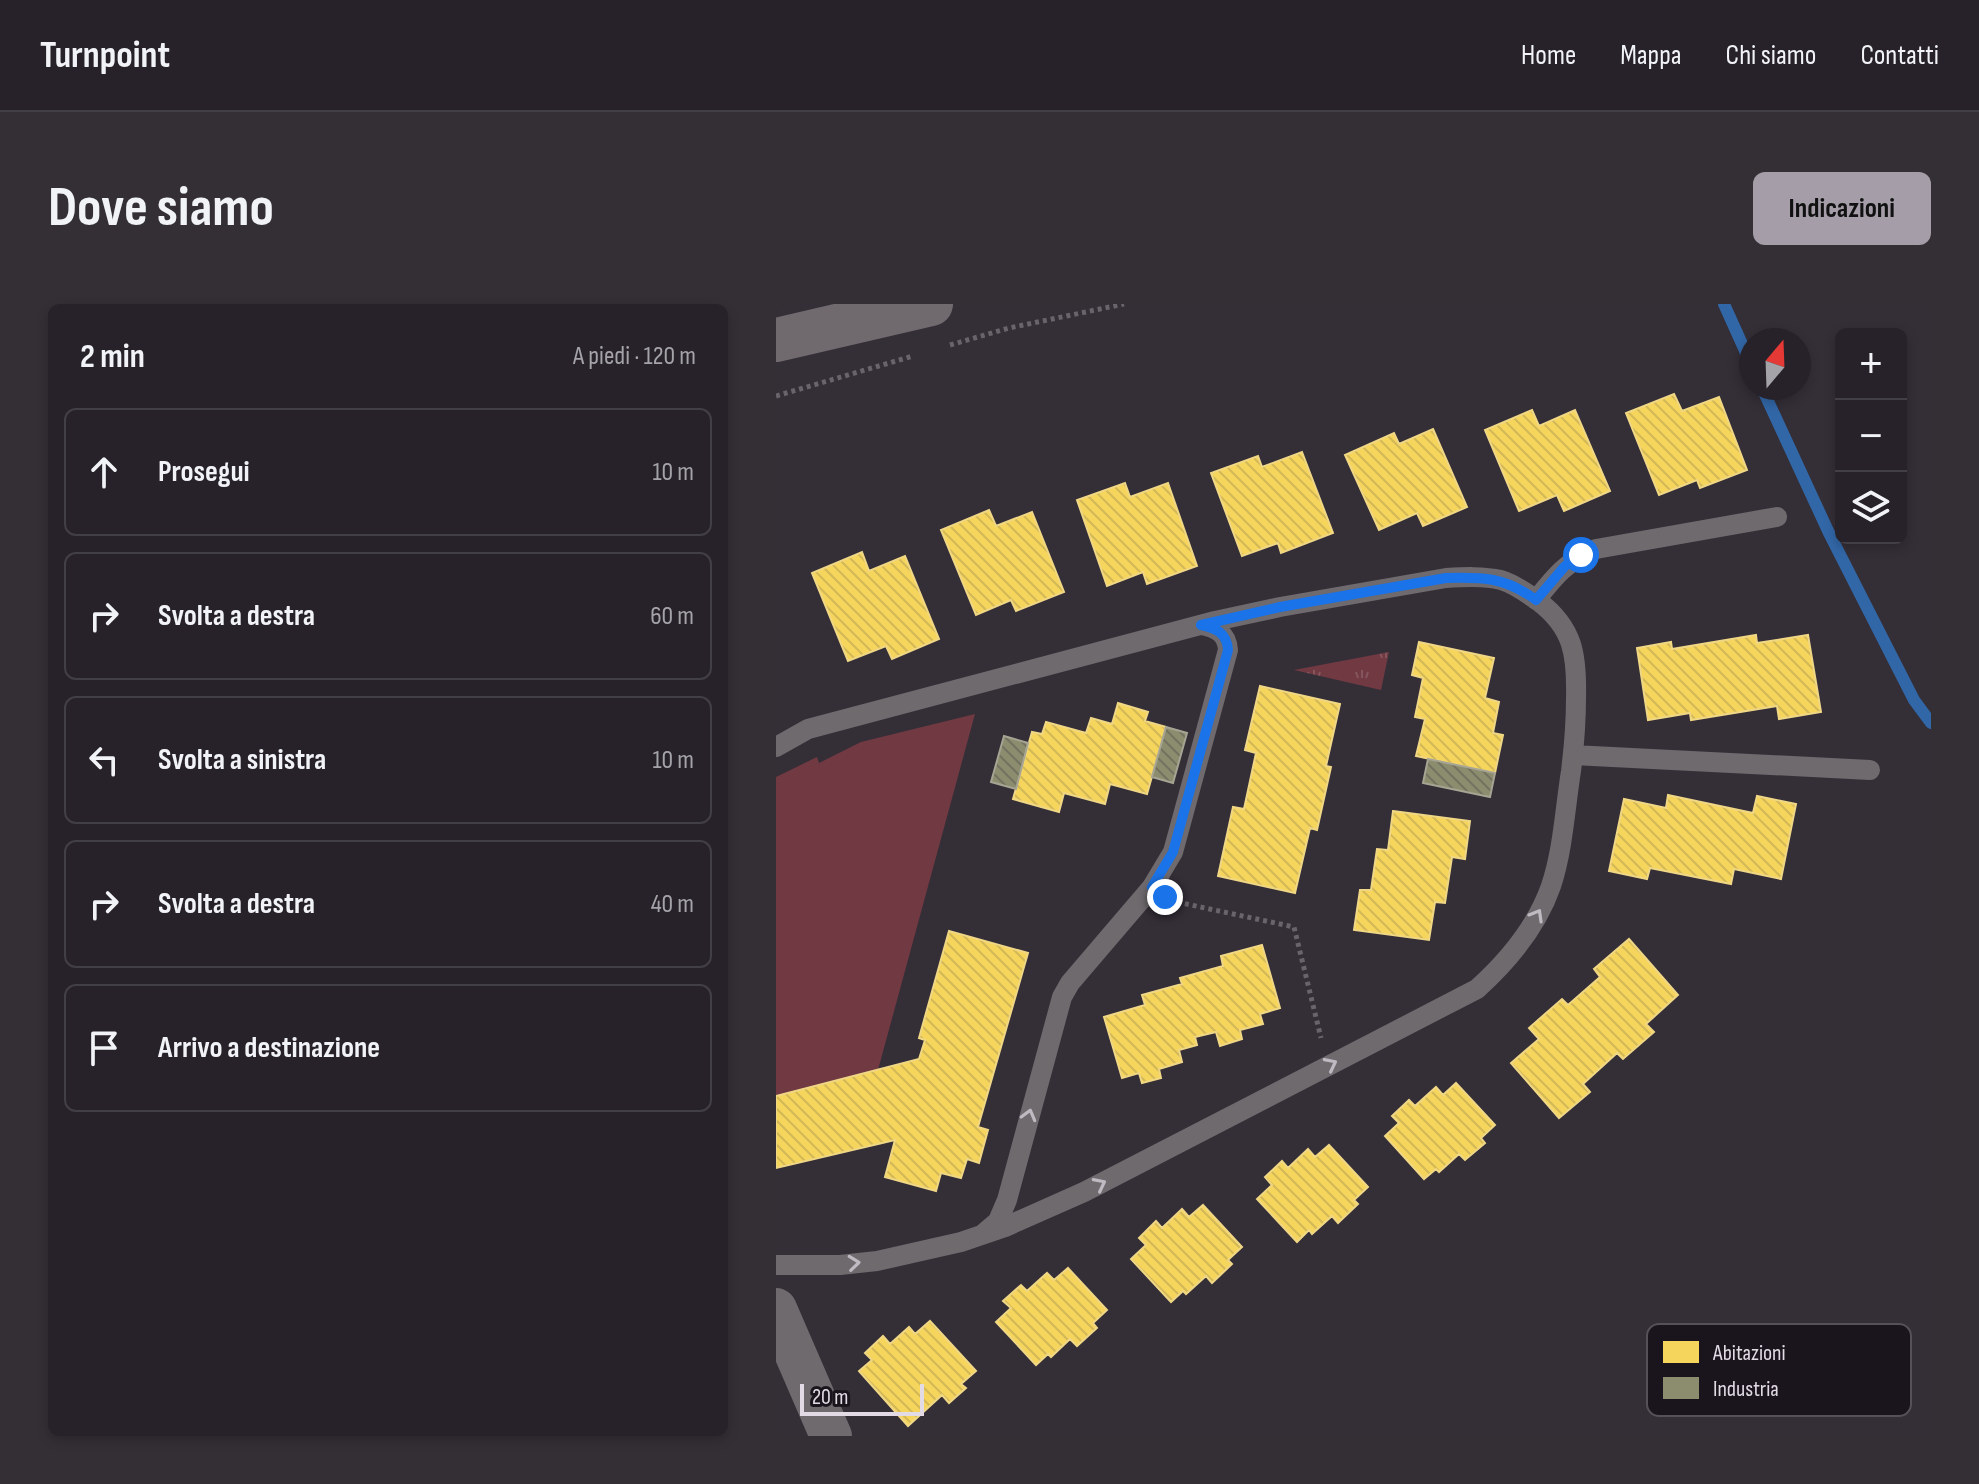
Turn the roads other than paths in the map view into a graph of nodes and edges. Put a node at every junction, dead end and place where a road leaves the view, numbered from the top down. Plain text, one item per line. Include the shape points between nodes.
1 (931, 304) edge
2 (779, 338) edge
3 (1777, 517) dead end
4 (1536, 600) junction
5 (1201, 625) junction
6 (776, 747) edge
7 (1573, 755) junction
8 (1870, 770) dead end
9 (980, 1235) junction
10 (776, 1265) edge
11 (776, 1309) edge
12 (831, 1436) edge

1 - 2 main road
3 - 4 lane via 1596,549 1565,566
4 - 5 lane via 1502,580 1446,578
4 - 7 lane via 1562,626 1573,647
5 - 6 lane via 808,729
9 -> 5 lane via 998,1221 1007,1200 1062,997 1152,887 1173,852 1227,657 1225,636
7 - 8 lane
9 -> 7 lane via 1084,1192 1477,989 1517,947 1551,886
10 -> 9 lane via 877,1261
11 - 12 street

